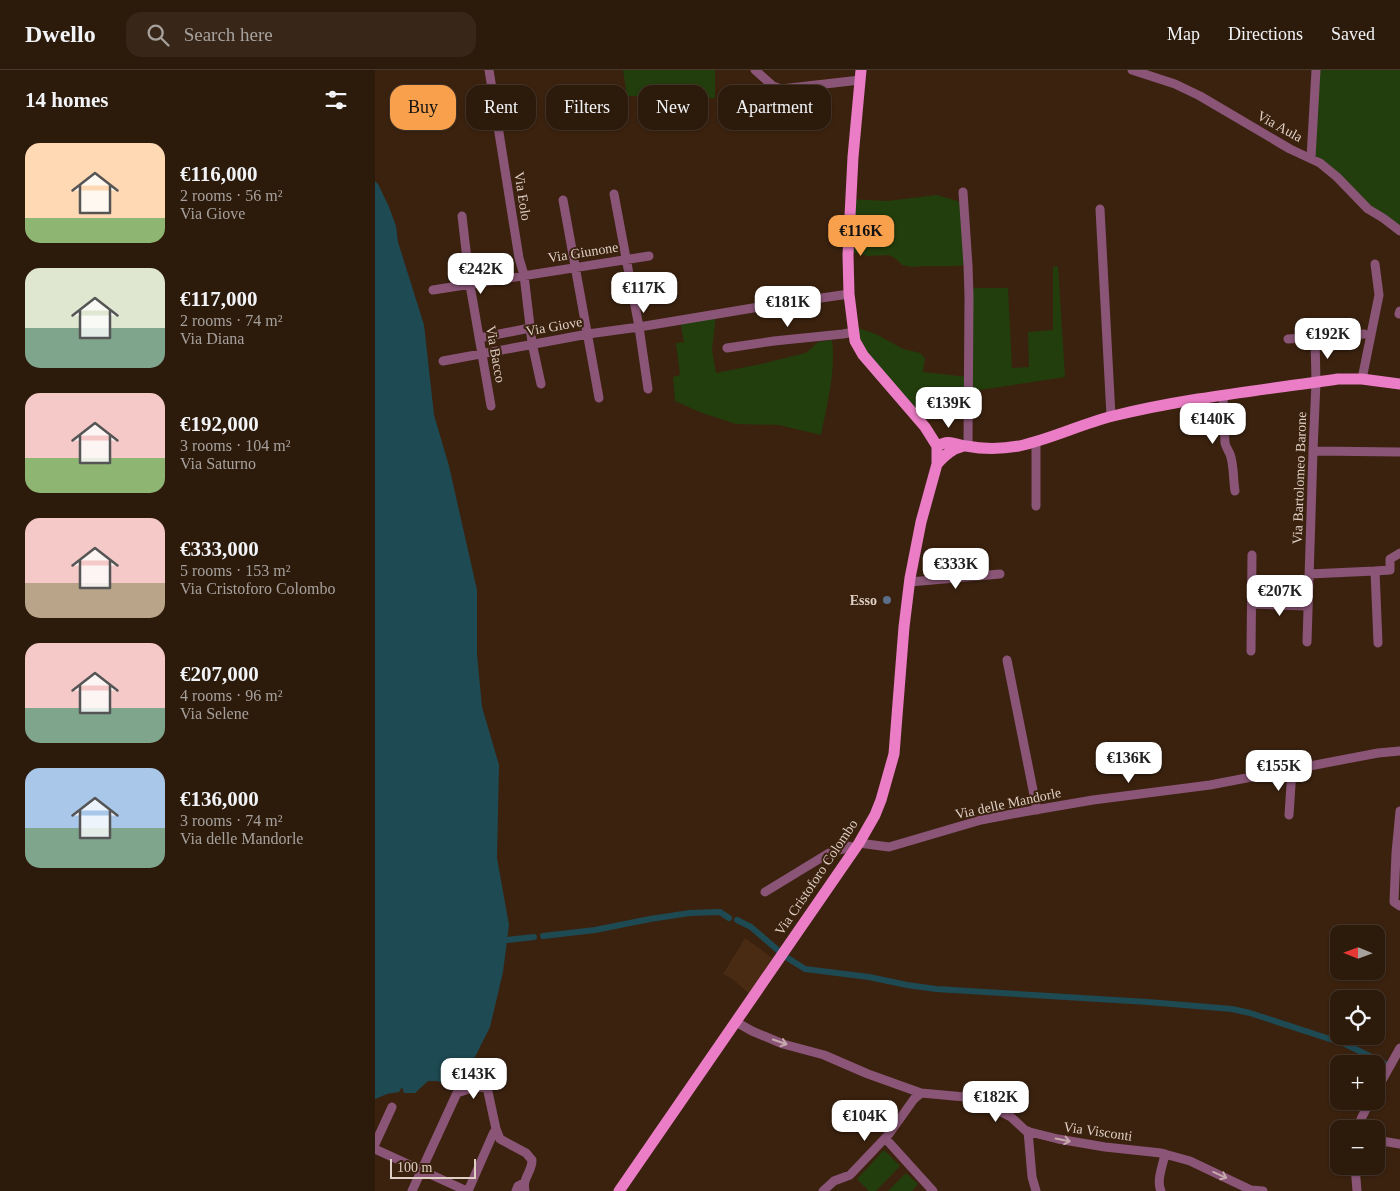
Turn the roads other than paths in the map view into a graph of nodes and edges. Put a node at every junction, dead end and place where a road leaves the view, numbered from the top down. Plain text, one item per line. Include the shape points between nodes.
1 (489, 70) edge
2 (755, 70) edge
3 (1132, 70) edge
4 (1316, 70) edge
5 (860, 75) edge
6 (1311, 158) junction
7 (963, 192) dead end
8 (614, 194) dead end
9 (563, 200) dead end
10 (1100, 208) dead end
11 (462, 216) dead end
12 (1400, 231) edge
13 (649, 256) dead end
14 (626, 259) junction
15 (1375, 264) dead end
16 (575, 267) junction
17 (524, 276) junction
18 (470, 285) junction
19 (433, 290) dead end
20 (849, 294) junction
21 (639, 327) junction
22 (530, 328) junction
23 (854, 332) junction
24 (588, 334) junction
25 (1364, 334) dead end
26 (479, 338) junction
27 (1315, 338) junction
28 (1288, 340) dead end
29 (532, 344) junction
30 (727, 348) dead end
31 (482, 354) junction
32 (443, 361) dead end
33 (1362, 379) junction
34 (1316, 382) junction
35 (541, 384) dead end
36 (1400, 384) edge
37 (649, 389) dead end
38 (1223, 396) junction
39 (599, 398) dead end
40 (491, 406) dead end
41 (1111, 416) junction
42 (925, 426) junction
43 (1036, 441) junction
44 (937, 446) junction
45 (959, 446) junction
46 (1313, 451) junction
47 (1400, 452) edge
48 (937, 464) junction
49 (1235, 491) dead end
50 (1036, 506) dead end
51 (1400, 553) edge
52 (1252, 555) dead end
53 (1375, 571) junction
54 (1000, 574) dead end
55 (1309, 574) junction
56 (910, 582) junction
57 (1252, 604) junction
58 (1308, 606) junction
59 (1307, 642) dead end
60 (1378, 643) dead end
61 (1251, 651) dead end
62 (1007, 660) dead end
63 (1400, 751) edge
64 (1292, 770) junction
65 (1037, 810) junction
66 (1400, 811) edge
67 (1289, 815) dead end
68 (858, 846) junction
69 (765, 892) dead end
70 (1400, 906) edge
71 (736, 1022) junction
72 (1400, 1048) edge
73 (1385, 1075) edge
74 (921, 1093) junction
75 (392, 1107) dead end
76 (496, 1129) junction
77 (1028, 1131) junction
78 (885, 1138) junction
79 (1385, 1142) edge
80 (375, 1144) edge
81 (1400, 1144) edge
82 (375, 1149) edge
83 (1165, 1154) junction
84 (422, 1170) junction
85 (1356, 1175) edge
86 (524, 1187) edge
87 (412, 1191) edge
88 (467, 1191) edge
89 (516, 1191) edge
90 (619, 1191) edge
91 (823, 1191) edge
92 (933, 1191) edge
93 (1036, 1191) edge
94 (1161, 1191) edge
95 (1263, 1191) edge
96 (1357, 1191) edge

1 - 17 street, Via Eolo
2 - 5 street via 781,89
3 - 6 street, Via Aula via 1200,96
4 - 6 street
5 - 20 main road via 848,255
6 - 12 street, Via Aula via 1337,177 1368,209
7 - 45 street via 969,296
8 - 14 street
9 - 16 street
10 - 41 street
11 - 18 street, Via Bacco
13 - 14 street, Via Giunone
14 - 16 street, Via Giunone
14 - 21 street
15 - 33 street via 1379,295
16 - 17 street, Via Giunone
16 - 24 street
17 - 18 street, Via Giunone
17 - 22 street, Via Eolo
18 - 19 street, Via Giunone
18 - 26 street, Via Bacco
20 - 21 street, Via Giove
20 - 23 main road
21 - 24 street, Via Giove
21 - 37 street
22 - 26 street
22 - 29 street, Via Eolo
23 - 30 street
23 - 42 main road via 863,355
24 - 29 street, Via Giove
24 - 39 street
25 - 27 street
26 - 31 street, Via Bacco
27 - 28 street
27 - 34 street, Via Bartolomeo Barone
29 - 31 street, Via Giove
29 - 35 street, Via Eolo
31 - 32 street, Via Giove
31 - 40 street, Via Bacco
33 - 34 main road
33 - 36 main road
34 - 38 main road
34 - 46 street, Via Bartolomeo Barone
38 - 41 main road
38 - 49 street via 1225,442
41 - 43 main road
42 - 44 main road
42 - 45 main road
43 - 45 main road via 999,448
43 - 50 street
44 - 45 main road via 944,442
44 - 48 main road, Via Cristoforo Colombo
45 - 48 main road
46 - 47 street
46 - 55 street, Via Bartolomeo Barone
48 - 56 main road, Via Cristoforo Colombo via 921,522
51 - 53 street via 1390,560 1390,570
52 - 57 street
53 - 55 street
53 - 60 street
54 - 56 street
55 - 58 street, Via Bartolomeo Barone
56 - 68 main road, Via Cristoforo Colombo via 903,629 894,754 875,815
57 - 58 street
57 - 61 street
58 - 59 street, Via Bartolomeo Barone
62 - 65 street
63 - 64 street, Via delle Mandorle
64 - 65 street, Via delle Mandorle
64 - 67 street
65 - 68 street, Via delle Mandorle via 981,820 889,847
66 - 70 street via 1393,902
68 - 69 street, Via delle Mandorle via 847,846 829,853
68 - 71 main road, Via Cristoforo Colombo
71 -> 74 street, Via Visconti via 783,1044 824,1055
71 - 90 main road, Via Cristoforo Colombo
72 - 73 street
74 - 77 street, Via Visconti via 980,1101 1011,1117
74 - 78 street
75 - 80 street
76 - 84 street via 487,1087 457,1093
76 - 86 street via 500,1139 526,1153 532,1160
76 - 88 street
77 -> 83 street, Via Visconti via 1105,1147
77 - 93 street
78 - 91 street via 850,1174 834,1181
78 - 92 street
79 - 81 street
82 - 84 street
83 - 94 street via 1159,1186
83 -> 95 street, Via Visconti via 1190,1161 1251,1190
84 - 87 street
84 - 88 street
85 - 96 street
86 - 89 street via 518,1186

